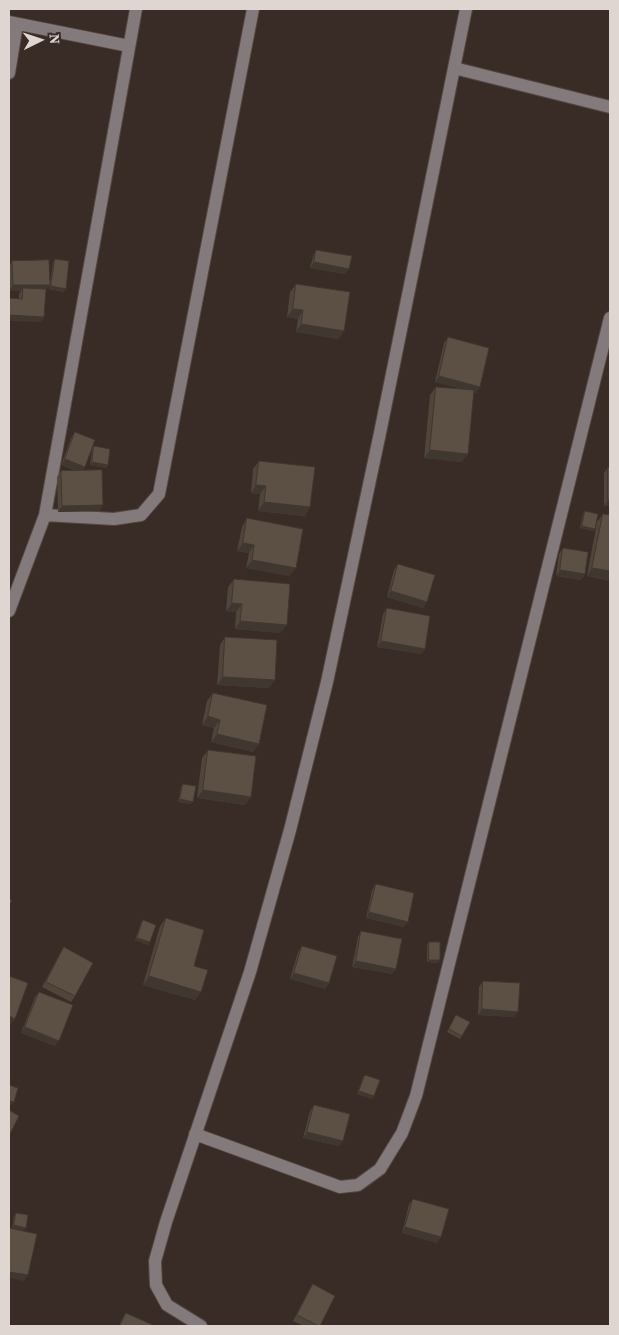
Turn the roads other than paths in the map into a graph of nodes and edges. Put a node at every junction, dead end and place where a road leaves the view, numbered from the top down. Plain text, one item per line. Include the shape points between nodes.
1 (136, 9) edge
2 (253, 9) edge
3 (466, 9) edge
4 (13, 23) edge
5 (129, 46) junction
6 (454, 68) junction
7 (9, 73) edge
8 (610, 107) edge
9 (610, 318) edge
10 (45, 514) junction
11 (9, 611) edge
12 (196, 1134) junction
13 (201, 1326) edge

1 - 5 street
2 - 10 street via 159,494 140,515 114,519
3 - 6 street
4 - 5 street
4 - 7 street
5 - 10 street
6 - 8 street
6 - 12 street via 327,682 253,962
9 - 12 street via 416,1096 402,1133 380,1168 358,1185 340,1187
10 - 11 street
12 - 13 street via 155,1261 156,1286 168,1305

